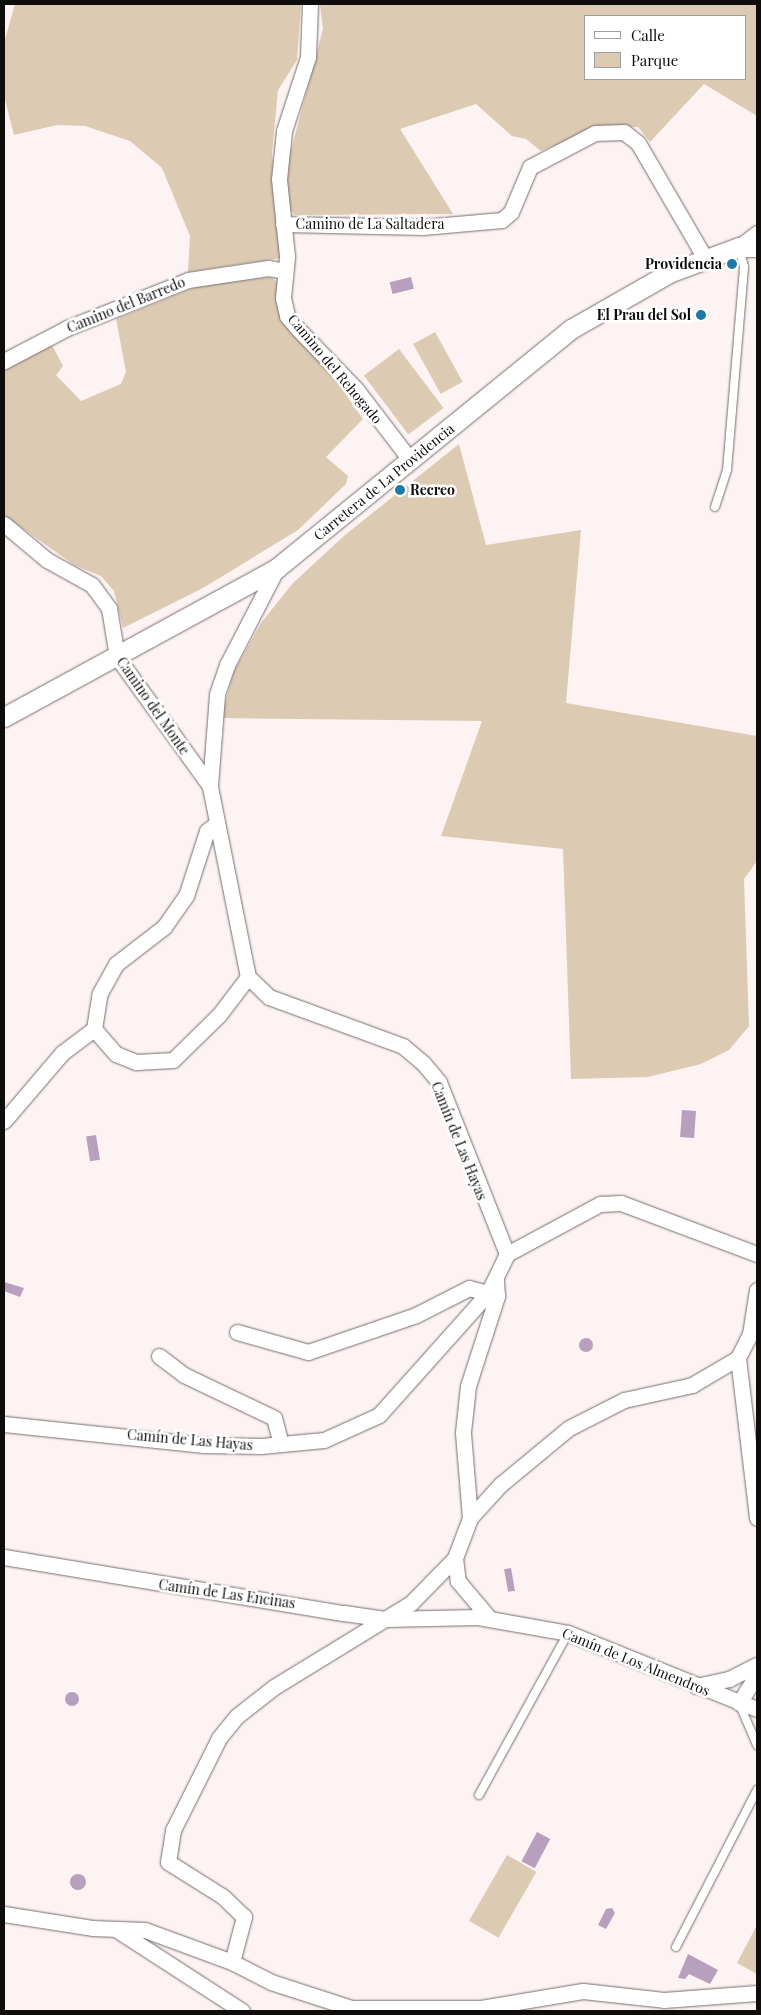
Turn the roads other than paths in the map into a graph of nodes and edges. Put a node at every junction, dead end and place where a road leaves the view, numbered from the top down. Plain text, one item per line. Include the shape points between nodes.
1 (310, 4) edge
2 (283, 224) junction
3 (757, 233) edge
4 (748, 247) edge
5 (705, 258) junction
6 (285, 271) junction
7 (4, 361) edge
8 (410, 461) junction
9 (715, 507) dead end
10 (4, 524) edge
11 (278, 568) junction
12 (117, 657) junction
13 (4, 716) edge
14 (210, 786) junction
15 (216, 824) junction
16 (248, 977) junction
17 (94, 1029) junction
18 (4, 1121) edge
19 (507, 1254) junction
20 (757, 1254) edge
21 (496, 1278) junction
22 (757, 1290) edge
23 (488, 1293) junction
24 (237, 1332) dead end
25 (159, 1356) dead end
26 (738, 1358) junction
27 (4, 1424) edge
28 (281, 1444) junction
29 (754, 1477) edge
30 (470, 1518) junction
31 (757, 1518) edge
32 (4, 1557) edge
33 (455, 1558) junction
34 (452, 1618) joint
35 (385, 1619) junction
36 (490, 1619) junction
37 (568, 1633) junction
38 (757, 1665) edge
39 (757, 1674) edge
40 (696, 1686) junction
41 (739, 1703) junction
42 (757, 1708) edge
43 (757, 1745) edge
44 (757, 1790) edge
45 (479, 1795) dead end
46 (4, 1914) edge
47 (116, 1929) junction
48 (676, 1947) dead end
49 (232, 1962) junction
50 (757, 1993) edge
51 (242, 2011) edge

1 - 2 street, Camino del Rehogado via 308,57 284,131 281,160
2 - 5 street, Camino de La Saltadera via 423,227 502,220 511,212 530,167 595,133 624,132 638,142
2 - 6 street, Camino del Rehogado
3 - 4 street
4 - 5 street, Carretera de La Providencia
4 - 9 lane via 727,470
5 - 8 street, Carretera de La Providencia via 671,272 571,329
6 - 7 street, Camino del Barredo via 268,268 188,280 66,328
6 - 8 street, Camino del Rehogado via 287,316 356,390
8 - 11 street, Carretera de La Providencia
10 - 12 street, Camino del Monte via 47,560 92,585 110,608
11 - 12 street, Carretera de La Providencia
11 - 14 street via 227,665 218,694
12 - 13 street, Carretera de La Providencia
12 - 14 street, Camino del Monte
14 - 15 street
15 - 16 street
15 - 17 street via 207,831 186,896 164,928 116,964 100,993
16 - 17 street via 218,1015 173,1060 136,1062 116,1054
16 - 19 street, Camín de Las Hayas via 269,997 403,1046 423,1063 439,1082
17 - 18 street via 62,1054
19 - 20 street via 600,1204 621,1203
19 - 21 street, Camín de Las Hayas
21 - 23 street, Camín de Las Hayas
21 - 30 street via 497,1296 468,1386 463,1432
22 - 26 street via 750,1334
23 - 24 street via 469,1288 416,1315 308,1352 268,1337
23 - 28 street, Camín de Las Hayas via 379,1415 324,1440
25 - 28 street via 184,1375 274,1418
26 - 29 street
26 - 30 street via 692,1385 624,1400 569,1428 500,1485
27 - 28 street, Camín de Las Hayas via 204,1445
29 - 31 street
30 - 33 street
32 - 35 street, Camín de Las Encinas
33 - 35 street via 411,1604
33 - 36 street via 458,1581
34 - 35 street, Camín de Las Encinas
34 - 36 street, Camín de Los Almendros
35 - 49 street via 274,1686 237,1716 219,1738 173,1830 168,1862 222,1896 244,1917
36 - 37 street, Camín de Los Almendros
37 - 40 street, Camín de Los Almendros
37 - 45 lane
38 - 40 street via 729,1679
39 - 41 street
40 - 41 street, Camín de Los Almendros
41 - 42 street, Camín de Los Almendros
41 - 43 lane
44 - 48 lane
46 - 47 street
47 - 49 street via 145,1930
47 - 51 street
49 - 50 street via 271,1982 352,2008 481,2008 583,1991 664,2000

